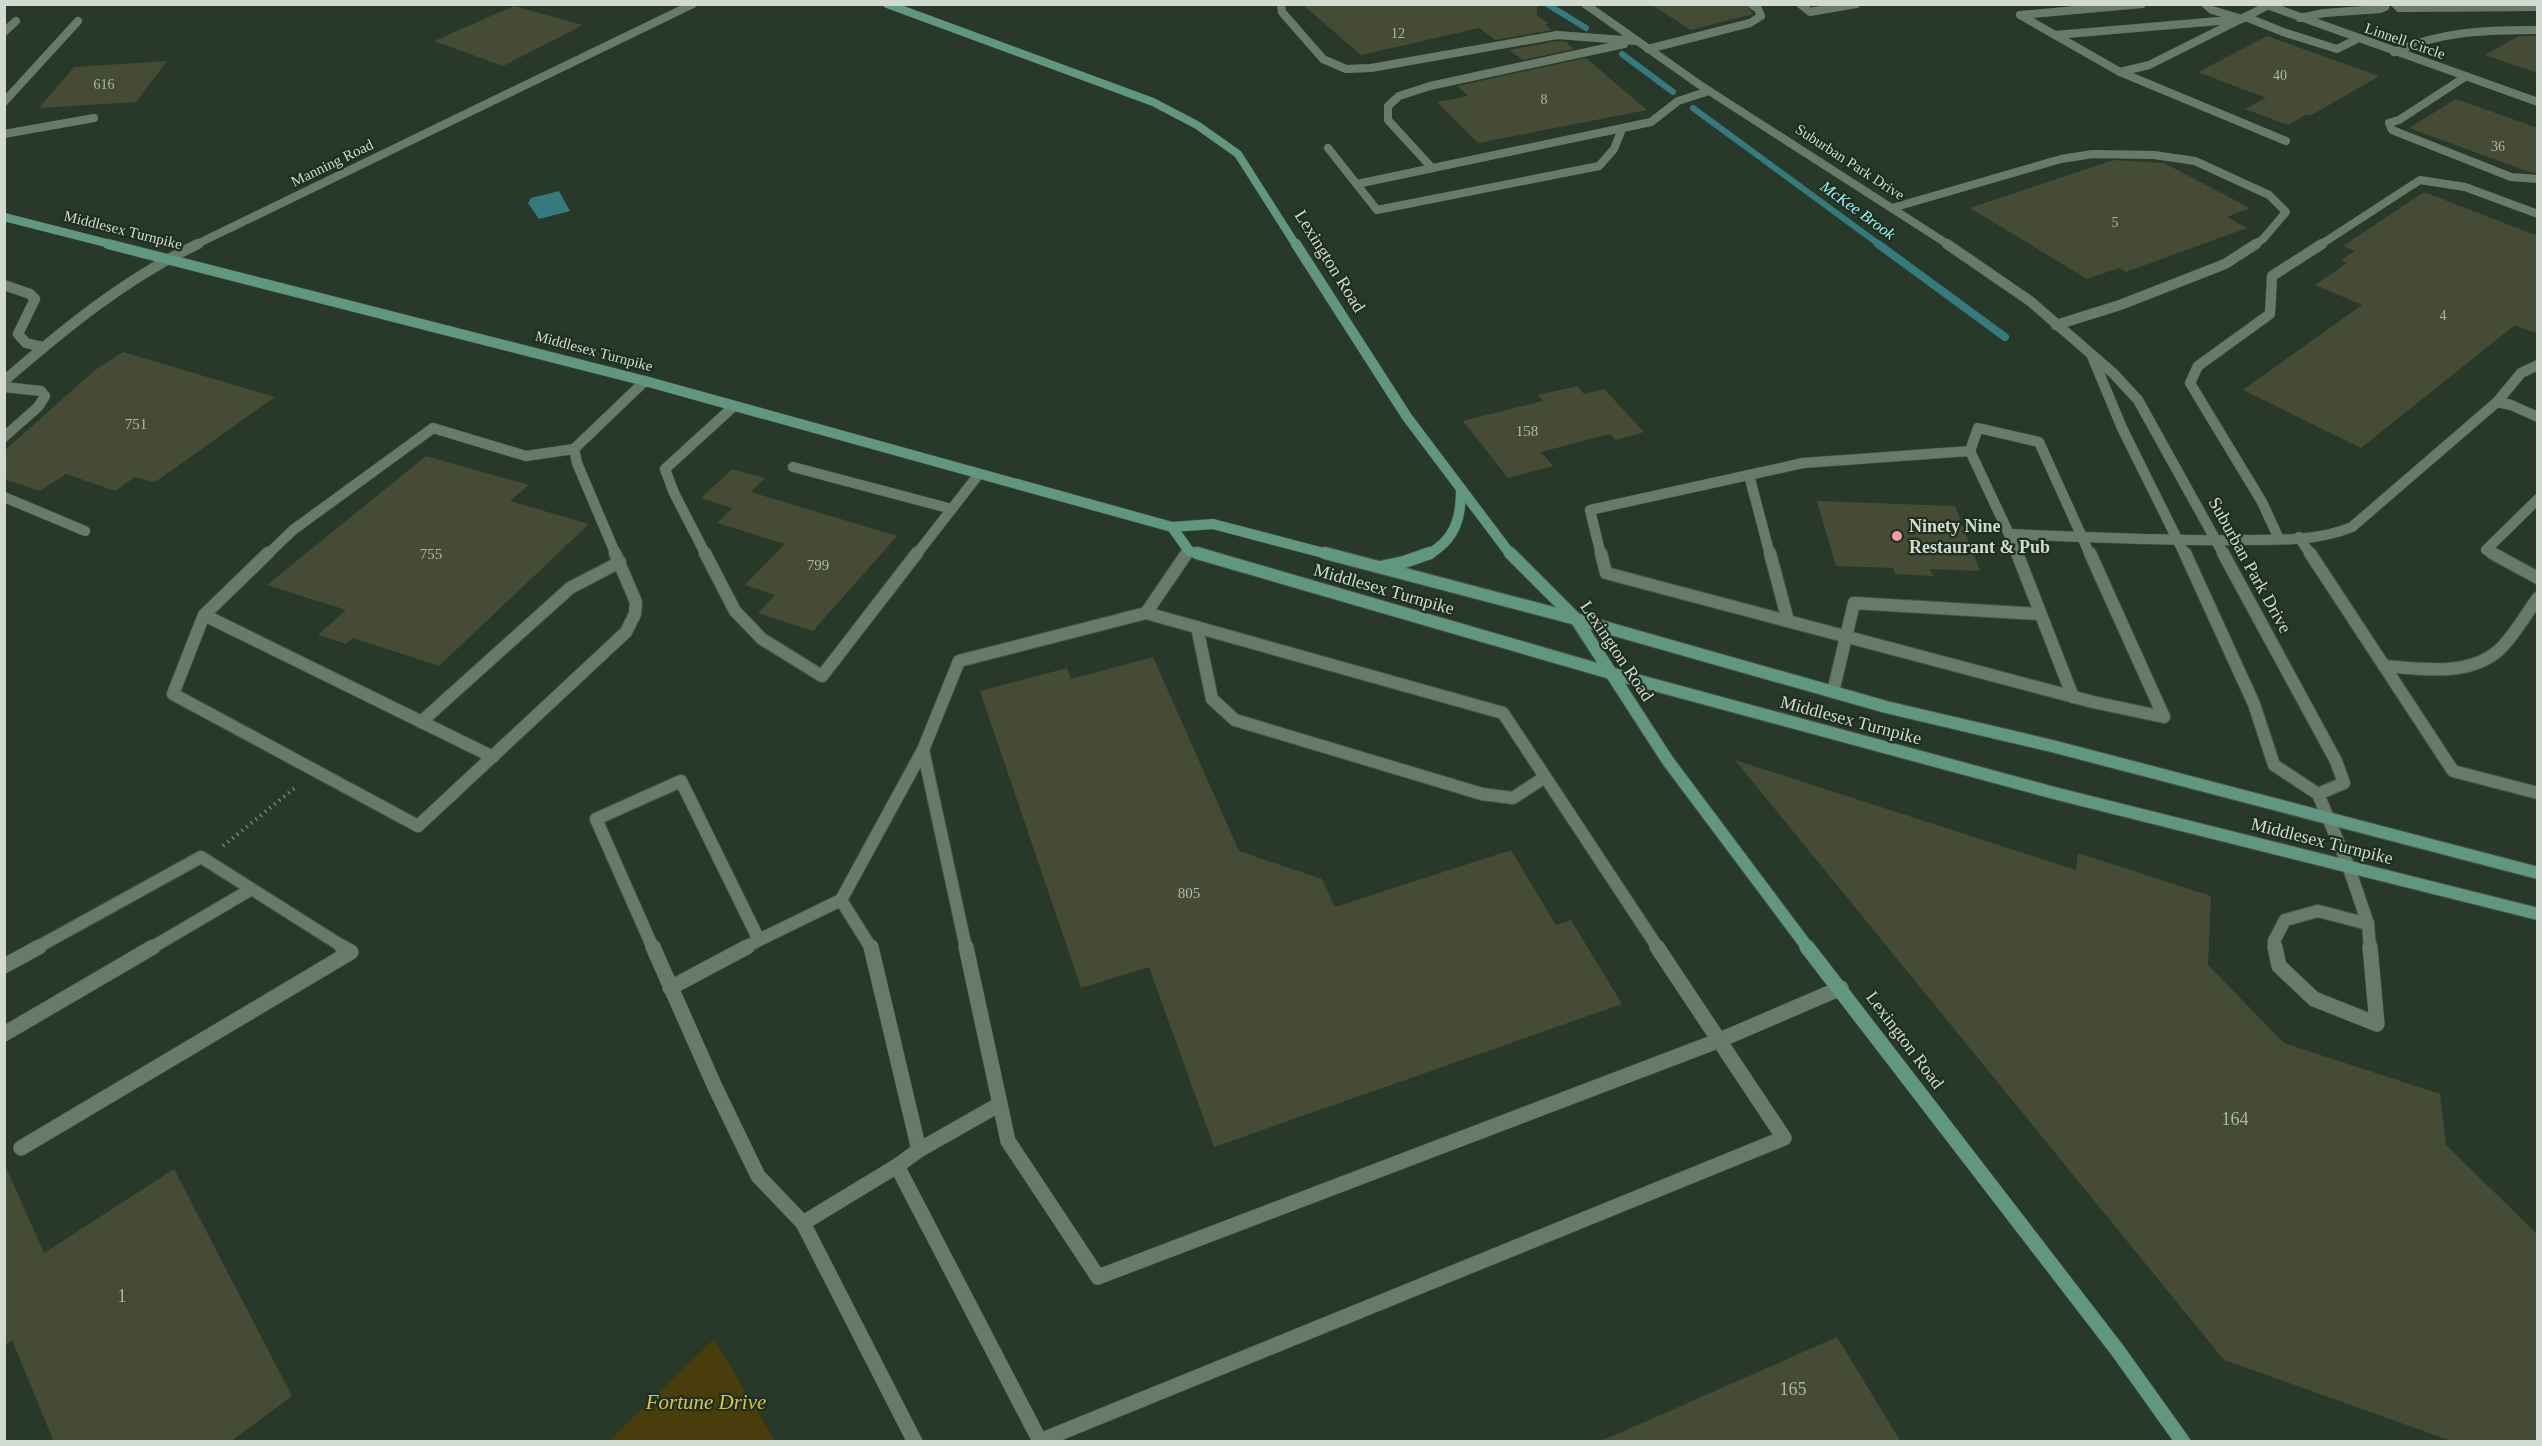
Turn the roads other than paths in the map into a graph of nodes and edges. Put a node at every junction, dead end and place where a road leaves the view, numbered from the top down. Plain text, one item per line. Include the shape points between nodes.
1 (693, 4) edge
2 (886, 4) edge
3 (1281, 4) edge
4 (1585, 4) edge
5 (1751, 4) edge
6 (1800, 4) edge
7 (1857, 4) edge
8 (2142, 4) edge
9 (2205, 4) edge
10 (2384, 4) edge
11 (2395, 4) edge
12 (2525, 4) edge
13 (2265, 5) edge
14 (2536, 7) edge
15 (2244, 18) junction
16 (2300, 18) junction
17 (16, 21) dead end
18 (78, 21) dead end
19 (2538, 30) edge
20 (4, 32) edge
21 (2055, 35) junction
22 (2357, 39) junction
23 (1637, 41) junction
24 (1648, 49) junction
25 (2394, 52) junction
26 (2120, 72) junction
27 (2465, 77) junction
28 (1709, 91) junction
29 (4, 102) edge
30 (2538, 102) edge
31 (94, 118) dead end
32 (1622, 129) junction
33 (4, 134) edge
34 (2286, 141) dead end
35 (1328, 148) dead end
36 (1432, 168) junction
37 (2538, 179) edge
38 (1358, 184) junction
39 (1892, 208) junction
40 (2538, 214) edge
41 (4, 217) edge
42 (168, 258) junction
43 (4, 285) edge
44 (2056, 326) junction
45 (44, 347) junction
46 (2091, 355) junction
47 (2538, 365) edge
48 (4, 381) edge
49 (645, 381) junction
50 (4, 387) edge
51 (2497, 402) junction
52 (734, 406) junction
53 (2538, 417) edge
54 (4, 437) edge
55 (574, 449) junction
56 (1970, 451) junction
57 (793, 467) dead end
58 (979, 474) junction
59 (1749, 475) junction
60 (1461, 490) junction
61 (4, 497) edge
62 (2538, 499) edge
63 (952, 508) junction
64 (1172, 527) junction
65 (85, 531) dead end
66 (2009, 534) junction
67 (2084, 537) junction
68 (2299, 537) junction
69 (2278, 539) junction
70 (2179, 541) junction
71 (2217, 541) junction
72 (1190, 551) junction
73 (620, 562) junction
74 (1376, 568) junction
75 (2538, 578) edge
76 (2538, 598) edge
77 (1146, 613) junction
78 (204, 615) junction
79 (2040, 615) junction
80 (1576, 619) junction
81 (1788, 621) junction
82 (1197, 627) junction
83 (1847, 637) junction
84 (2384, 666) junction
85 (1614, 674) junction
86 (1833, 692) junction
87 (2073, 697) junction
88 (422, 722) junction
89 (923, 750) junction
90 (493, 757) junction
91 (1545, 777) junction
92 (2538, 793) edge
93 (2318, 794) junction
94 (2328, 819) junction
95 (2348, 865) junction
96 (2538, 873) edge
97 (250, 890) junction
98 (841, 900) junction
99 (2538, 914) edge
100 (2368, 924) junction
101 (759, 940) junction
102 (4, 966) edge
103 (670, 988) junction
104 (1841, 988) junction
105 (4, 1034) edge
106 (1720, 1040) junction
107 (1000, 1104) junction
108 (21, 1148) dead end
109 (919, 1150) junction
110 (897, 1166) junction
111 (803, 1222) junction
112 (915, 1442) edge
113 (2182, 1442) edge

1 - 42 street, Manning Road
2 - 60 main road, Lexington Road via 1153,102 1217,136 1238,154 1252,174 1407,417
3 - 23 street via 1282,12 1323,59 1346,69 1557,35
4 - 23 street, Suburban Park Drive
5 - 24 street via 1761,16 1750,22
6 - 7 street via 1810,12
8 - 21 street via 2020,15
9 - 15 street via 2212,10
10 - 16 street via 2380,9
11 - 14 street via 2399,8
12 - 14 street
13 - 15 street
13 - 16 street, Linnell Circle
15 - 21 street
15 - 22 street via 2337,49
15 - 26 street via 2149,66
16 - 22 street, Linnell Circle
17 - 20 street
18 - 29 street
19 - 25 street via 2444,33
21 - 26 street
22 - 25 street, Linnell Circle
23 - 24 street, Suburban Park Drive
23 - 36 street via 1430,86 1398,97 1388,105 1388,120
24 - 28 street, Suburban Park Drive
25 - 27 street, Linnell Circle
26 - 34 street
27 - 30 street, Linnell Circle
27 - 37 street via 2389,123 2392,130 2511,177
28 - 32 street via 1678,101 1651,123
28 - 39 street, Suburban Park Drive
31 - 33 street
32 - 36 street
32 - 38 street via 1614,149 1599,166 1377,210
35 - 38 street
36 - 38 street
39 - 44 street, Suburban Park Drive via 2030,301
39 - 44 street via 2061,159 2094,154 2154,155 2194,161 2269,195 2286,212 2263,238 2225,264
40 - 69 street via 2458,184 2420,180 2272,276 2270,314 2198,366 2190,383 2262,501
41 - 42 main road, Middlesex Turnpike
42 - 45 street, Manning Road via 118,290
42 - 49 main road, Middlesex Turnpike
43 - 45 street via 35,299 18,334 26,343
44 - 46 street, Suburban Park Drive
45 - 48 street, Manning Road
46 - 70 street, Suburban Park Drive via 2122,428
46 - 71 street, Suburban Park Drive via 2138,400
47 - 51 street via 2521,373
49 - 52 main road, Middlesex Turnpike
49 - 55 street
50 - 54 street via 42,391 45,396
51 - 53 street
51 - 68 street via 2352,527 2342,532
52 - 58 main road, Middlesex Turnpike
52 - 63 street via 665,469 735,611 762,639 822,676
55 - 73 street
55 - 78 street via 526,456 433,428 293,530
56 - 59 street via 1803,463
56 - 66 street
56 - 67 street via 1978,428 2039,442
57 - 63 street
58 - 63 street
58 - 64 main road, Middlesex Turnpike
59 - 81 street
59 - 81 street via 1590,510 1606,573
60 - 74 main road via 1460,517 1448,540 1418,560
60 - 80 main road, Lexington Road via 1503,546
61 - 65 street
62 - 75 street via 2486,550
64 - 72 main road
64 - 74 main road, Middlesex Turnpike via 1213,524
66 - 67 street
66 - 79 street
67 - 70 street
67 - 87 street via 2164,717
68 - 69 street
68 - 84 street
69 - 71 street
70 - 71 street
70 - 93 street, Suburban Park Drive via 2254,704 2274,765
71 - 93 street, Suburban Park Drive via 2336,761 2344,783
72 - 77 street
72 - 85 main road, Middlesex Turnpike
73 - 88 street via 570,588
73 - 90 street via 636,602 626,632
74 - 80 main road, Middlesex Turnpike
76 - 84 street via 2499,650 2478,664 2434,669
77 - 82 street
77 - 89 street via 959,661
78 - 88 street
78 - 90 street via 173,694 418,826
79 - 83 street via 1854,603
79 - 87 street
80 - 85 main road, Lexington Road
80 - 86 main road, Middlesex Turnpike
81 - 83 street
82 - 91 street via 1503,713
82 - 91 street via 1212,699 1235,720 1482,794 1513,798
83 - 86 street
83 - 87 street
84 - 92 street via 2453,771
85 - 95 main road, Middlesex Turnpike via 2054,793
85 - 104 main road, Lexington Road via 1668,761
86 - 94 main road, Middlesex Turnpike
88 - 90 street
89 - 98 street
89 - 107 street
91 - 106 street
93 - 94 street
94 - 95 street
94 - 96 main road, Middlesex Turnpike
95 - 99 main road, Middlesex Turnpike
95 - 100 street
97 - 102 street via 201,857
97 - 105 street
97 - 108 street via 351,952
98 - 101 street
98 - 109 street via 871,947
100 - 100 street via 2375,1002 2377,1024 2314,999 2279,966 2274,941 2285,920 2318,911
101 - 103 street
101 - 103 street via 681,781 596,819
103 - 111 street via 758,1176
104 - 106 street
104 - 113 main road, Lexington Road via 2118,1351
106 - 107 street via 1098,1277 1008,1141
106 - 110 street via 1784,1138 1040,1442
107 - 109 street
109 - 110 street
110 - 111 street
111 - 112 street

